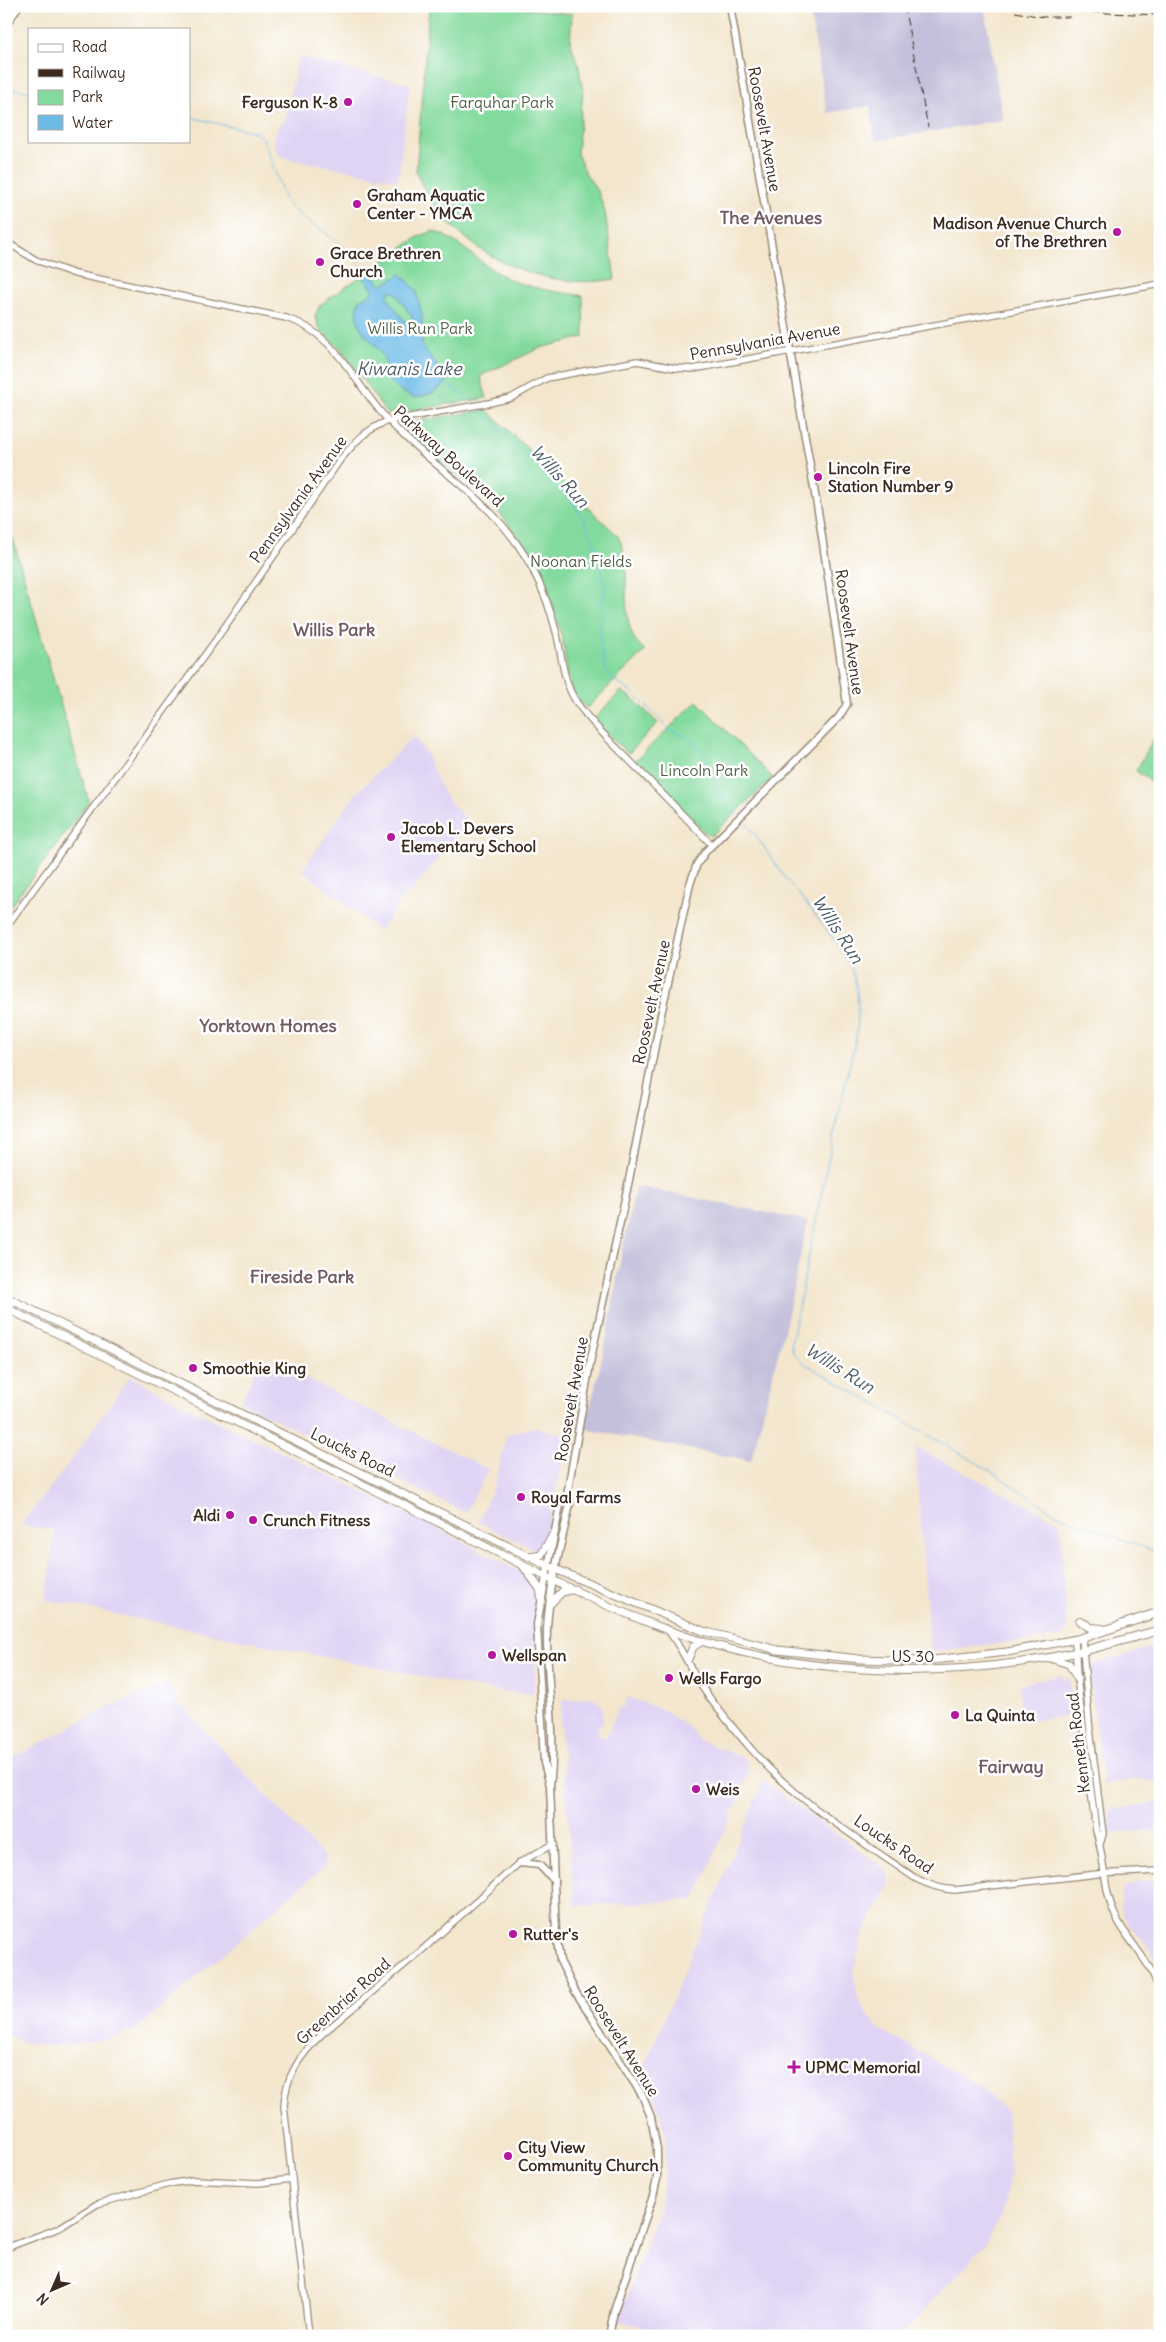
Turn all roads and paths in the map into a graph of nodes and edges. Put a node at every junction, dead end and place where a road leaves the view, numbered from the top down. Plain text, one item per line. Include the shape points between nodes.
1 (19, 6) edge
2 (730, 6) edge
3 (6, 26) edge
4 (6, 242) edge
5 (1160, 284) edge
6 (790, 352) junction
7 (388, 420) junction
8 (712, 845) junction
9 (6, 927) edge
10 (6, 1297) edge
11 (6, 1308) edge
12 (567, 1497) junction
13 (554, 1533) junction
14 (530, 1557) junction
15 (521, 1564) junction
16 (548, 1566) junction
17 (556, 1570) junction
18 (546, 1576) junction
19 (554, 1580) junction
20 (575, 1589) junction
21 (542, 1601) junction
22 (551, 1603) junction
23 (1160, 1612) edge
24 (1080, 1621) dead end
25 (689, 1626) joint
26 (667, 1629) junction
27 (1104, 1629) junction
28 (1160, 1630) edge
29 (1078, 1638) junction
30 (702, 1641) junction
31 (1080, 1651) junction
32 (1050, 1658) junction
33 (688, 1659) junction
34 (1077, 1678) junction
35 (540, 1697) junction
36 (553, 1753) junction
37 (550, 1785) junction
38 (1091, 1789) junction
39 (1099, 1803) junction
40 (553, 1844) junction
41 (1100, 1844) junction
42 (519, 1863) junction
43 (1160, 1871) edge
44 (1104, 1874) junction
45 (554, 1880) junction
46 (1160, 2000) edge
47 (292, 2179) junction
48 (6, 2248) edge
49 (309, 2336) edge
50 (610, 2336) edge

1 - 3 street
2 - 6 main road, Roosevelt Avenue
4 - 7 street, Parkway Boulevard via 36,260 75,274 296,320 320,335 338,353
5 - 6 street, Pennsylvania Avenue
6 - 7 street, Pennsylvania Avenue via 693,369 638,361 547,378 511,398 483,405
6 - 8 main road, Roosevelt Avenue via 846,704 839,717
7 - 8 street, Parkway Boulevard via 426,457 478,498 504,526 522,550 543,592 554,622 570,691 577,704
7 - 9 street, Pennsylvania Avenue via 363,433 340,460 215,641
8 - 12 main road, Roosevelt Avenue via 697,864 690,884 591,1358
10 - 14 highway, Loucks Road / US 30
11 - 15 highway, Loucks Road / US 30
12 - 13 main road, Roosevelt Avenue via 560,1505
12 - 17 main road, Roosevelt Avenue via 570,1504
13 - 14 highway via 541,1555
13 - 16 main road, Roosevelt Avenue
14 - 16 highway, Loucks Road / US 30
15 - 18 highway, Loucks Road / US 30
15 - 21 highway via 540,1589
16 - 17 highway, Loucks Road / US 30
16 - 18 main road, Roosevelt Avenue
17 - 19 main road, Roosevelt Avenue
17 - 25 highway, Loucks Road / US 30
18 - 19 highway, Loucks Road / US 30
18 - 21 main road, Roosevelt Avenue
19 - 20 highway, Loucks Road / US 30
19 - 22 main road, Roosevelt Avenue
20 - 22 highway via 560,1593
20 - 26 highway, Loucks Road / US 30
21 - 35 main road, Roosevelt Avenue via 538,1624
22 - 36 main road, Roosevelt Avenue via 547,1634
23 - 27 highway, US 30 / US 30
24 - 27 highway via 1091,1628
25 - 29 highway, US 30 / US 30 via 778,1650 859,1659 924,1661 1007,1652
26 - 30 highway, US 30 / US 30
26 - 33 street, Loucks Road
27 - 29 highway, US 30 / US 30
28 - 31 highway, US 30 / US 30
29 - 31 street, Kenneth Road
30 - 32 highway, US 30 / US 30 via 806,1664 872,1670 982,1668
30 - 33 highway via 693,1648
31 - 32 highway, US 30 / US 30
31 - 34 street, Kenneth Road
31 - 39 street, Kenneth Road
32 - 34 highway via 1069,1664
33 - 44 street, Loucks Road via 702,1686 733,1728 772,1771 801,1796 915,1878 955,1890
34 - 38 street, Kenneth Road
35 - 36 main road via 546,1704 549,1743
35 - 37 main road, Roosevelt Avenue via 544,1763
36 - 37 main road, Roosevelt Avenue
37 - 40 main road, Roosevelt Avenue
38 - 39 street
38 - 41 street, Kenneth Road
39 - 41 street, Kenneth Road via 1103,1834
40 - 42 street, Greenbriar Road
40 - 45 main road, Roosevelt Avenue
41 - 44 street, Kenneth Road
42 - 45 main road via 539,1865
42 - 47 street, Greenbriar Road via 421,1952 322,2034 301,2058 289,2080 285,2099
43 - 44 street, Loucks Road
44 - 46 street, Kenneth Road via 1114,1914 1148,1965
45 - 50 main road, Roosevelt Avenue via 556,1942 564,1970 638,2086 651,2117 657,2149 657,2179 653,2196 614,2311
47 - 48 street via 258,2183 192,2180 169,2184 97,2204 59,2228
47 - 49 street, Greenbriar Road

